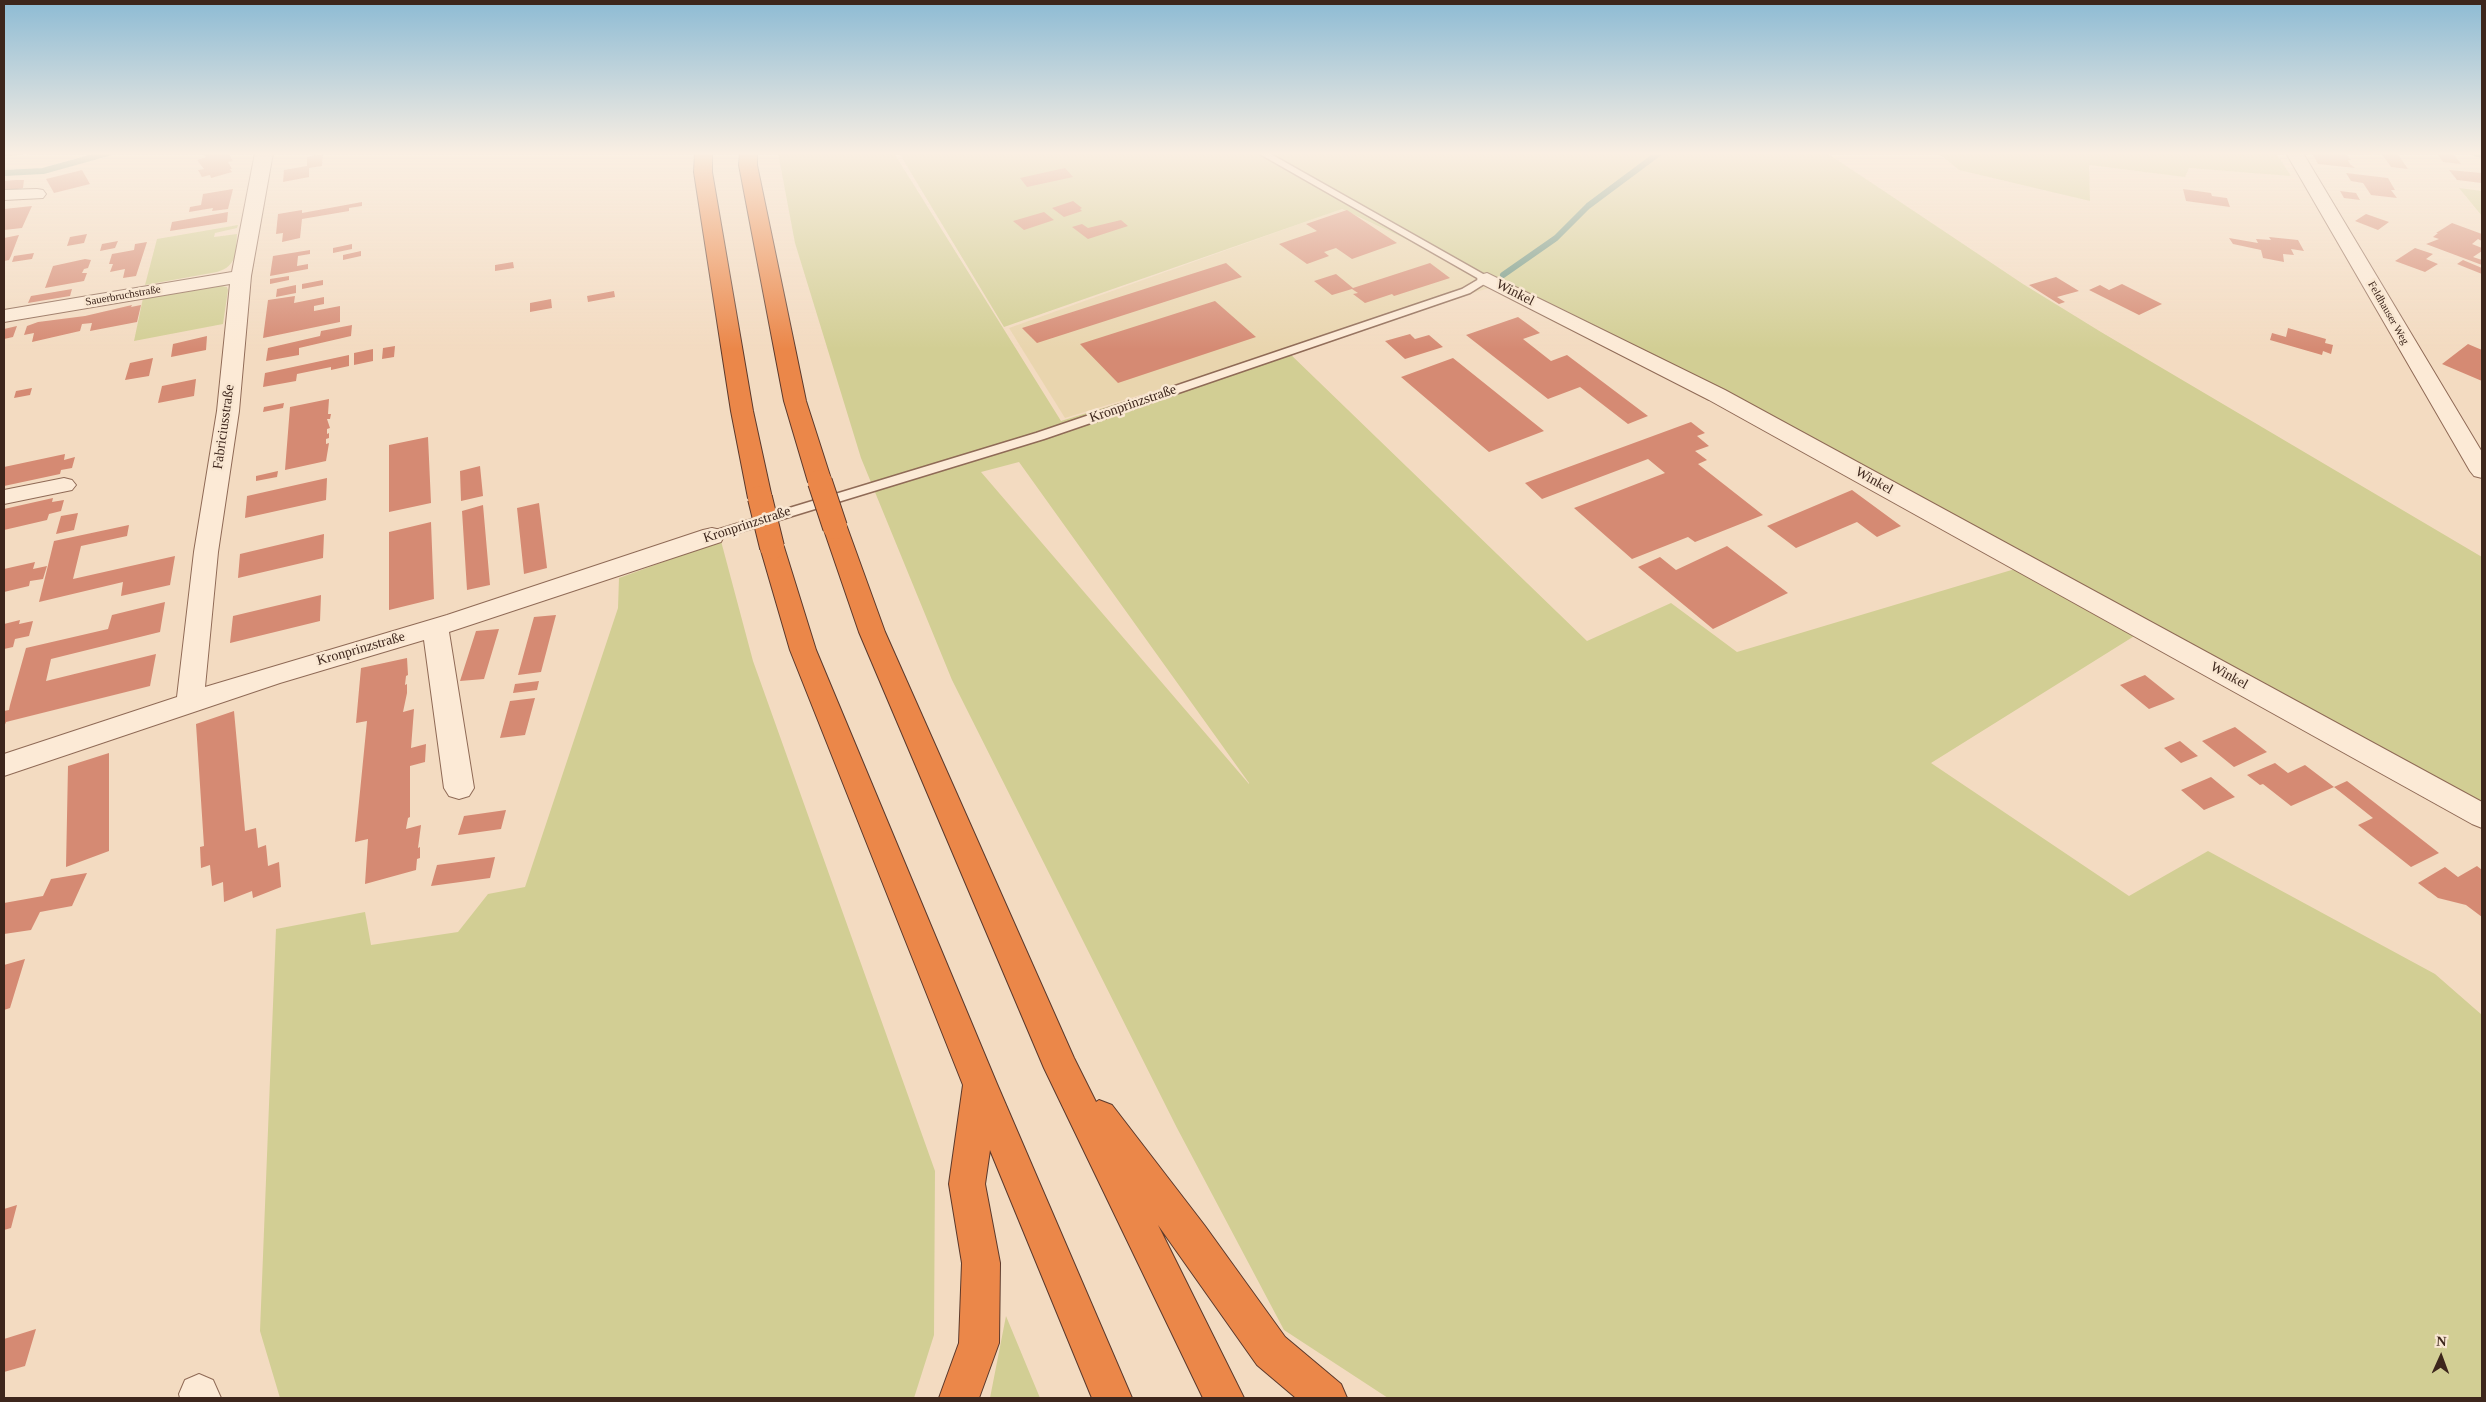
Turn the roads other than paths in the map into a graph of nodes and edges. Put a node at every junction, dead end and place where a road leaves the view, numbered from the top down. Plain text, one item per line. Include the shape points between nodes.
1 (252, 218) edge
2 (711, 218) edge
3 (759, 218) edge
4 (1379, 218) edge
5 (2333, 218) edge
6 (241, 276) junction
7 (1487, 279) junction
8 (4, 316) edge
9 (2482, 471) edge
10 (64, 484) dead end
11 (4, 497) edge
12 (712, 536) joint
13 (436, 628) junction
14 (190, 702) junction
15 (4, 764) edge
16 (459, 788) dead end
17 (2482, 816) edge
18 (1061, 1068) junction
19 (980, 1084) junction
20 (959, 1398) edge
21 (1112, 1398) edge
22 (1224, 1398) edge
23 (1327, 1398) edge

1 - 6 street, Fabriciusstraße
2 - 19 highway, bridge via 760,498 803,650
3 - 18 highway, bridge via 795,401 872,632
4 - 7 lane, Winkel
5 - 9 street, Feldhauser Weg
6 - 8 street, Sauerbruchstraße
6 - 14 street, Fabriciusstraße via 228,411 206,552
7 - 12 lane, Kronprinzstraße via 1466,291 1040,436
7 - 17 street, Winkel via 1717,395
10 - 11 street
12 - 13 street, Kronprinzstraße
13 - 14 street, Kronprinzstraße
13 - 16 street
14 - 15 street, Kronprinzstraße
18 - 22 highway
18 - 23 highway via 1192,1239 1271,1351
19 - 20 highway via 967,1184 981,1263 979,1343
19 - 21 highway

